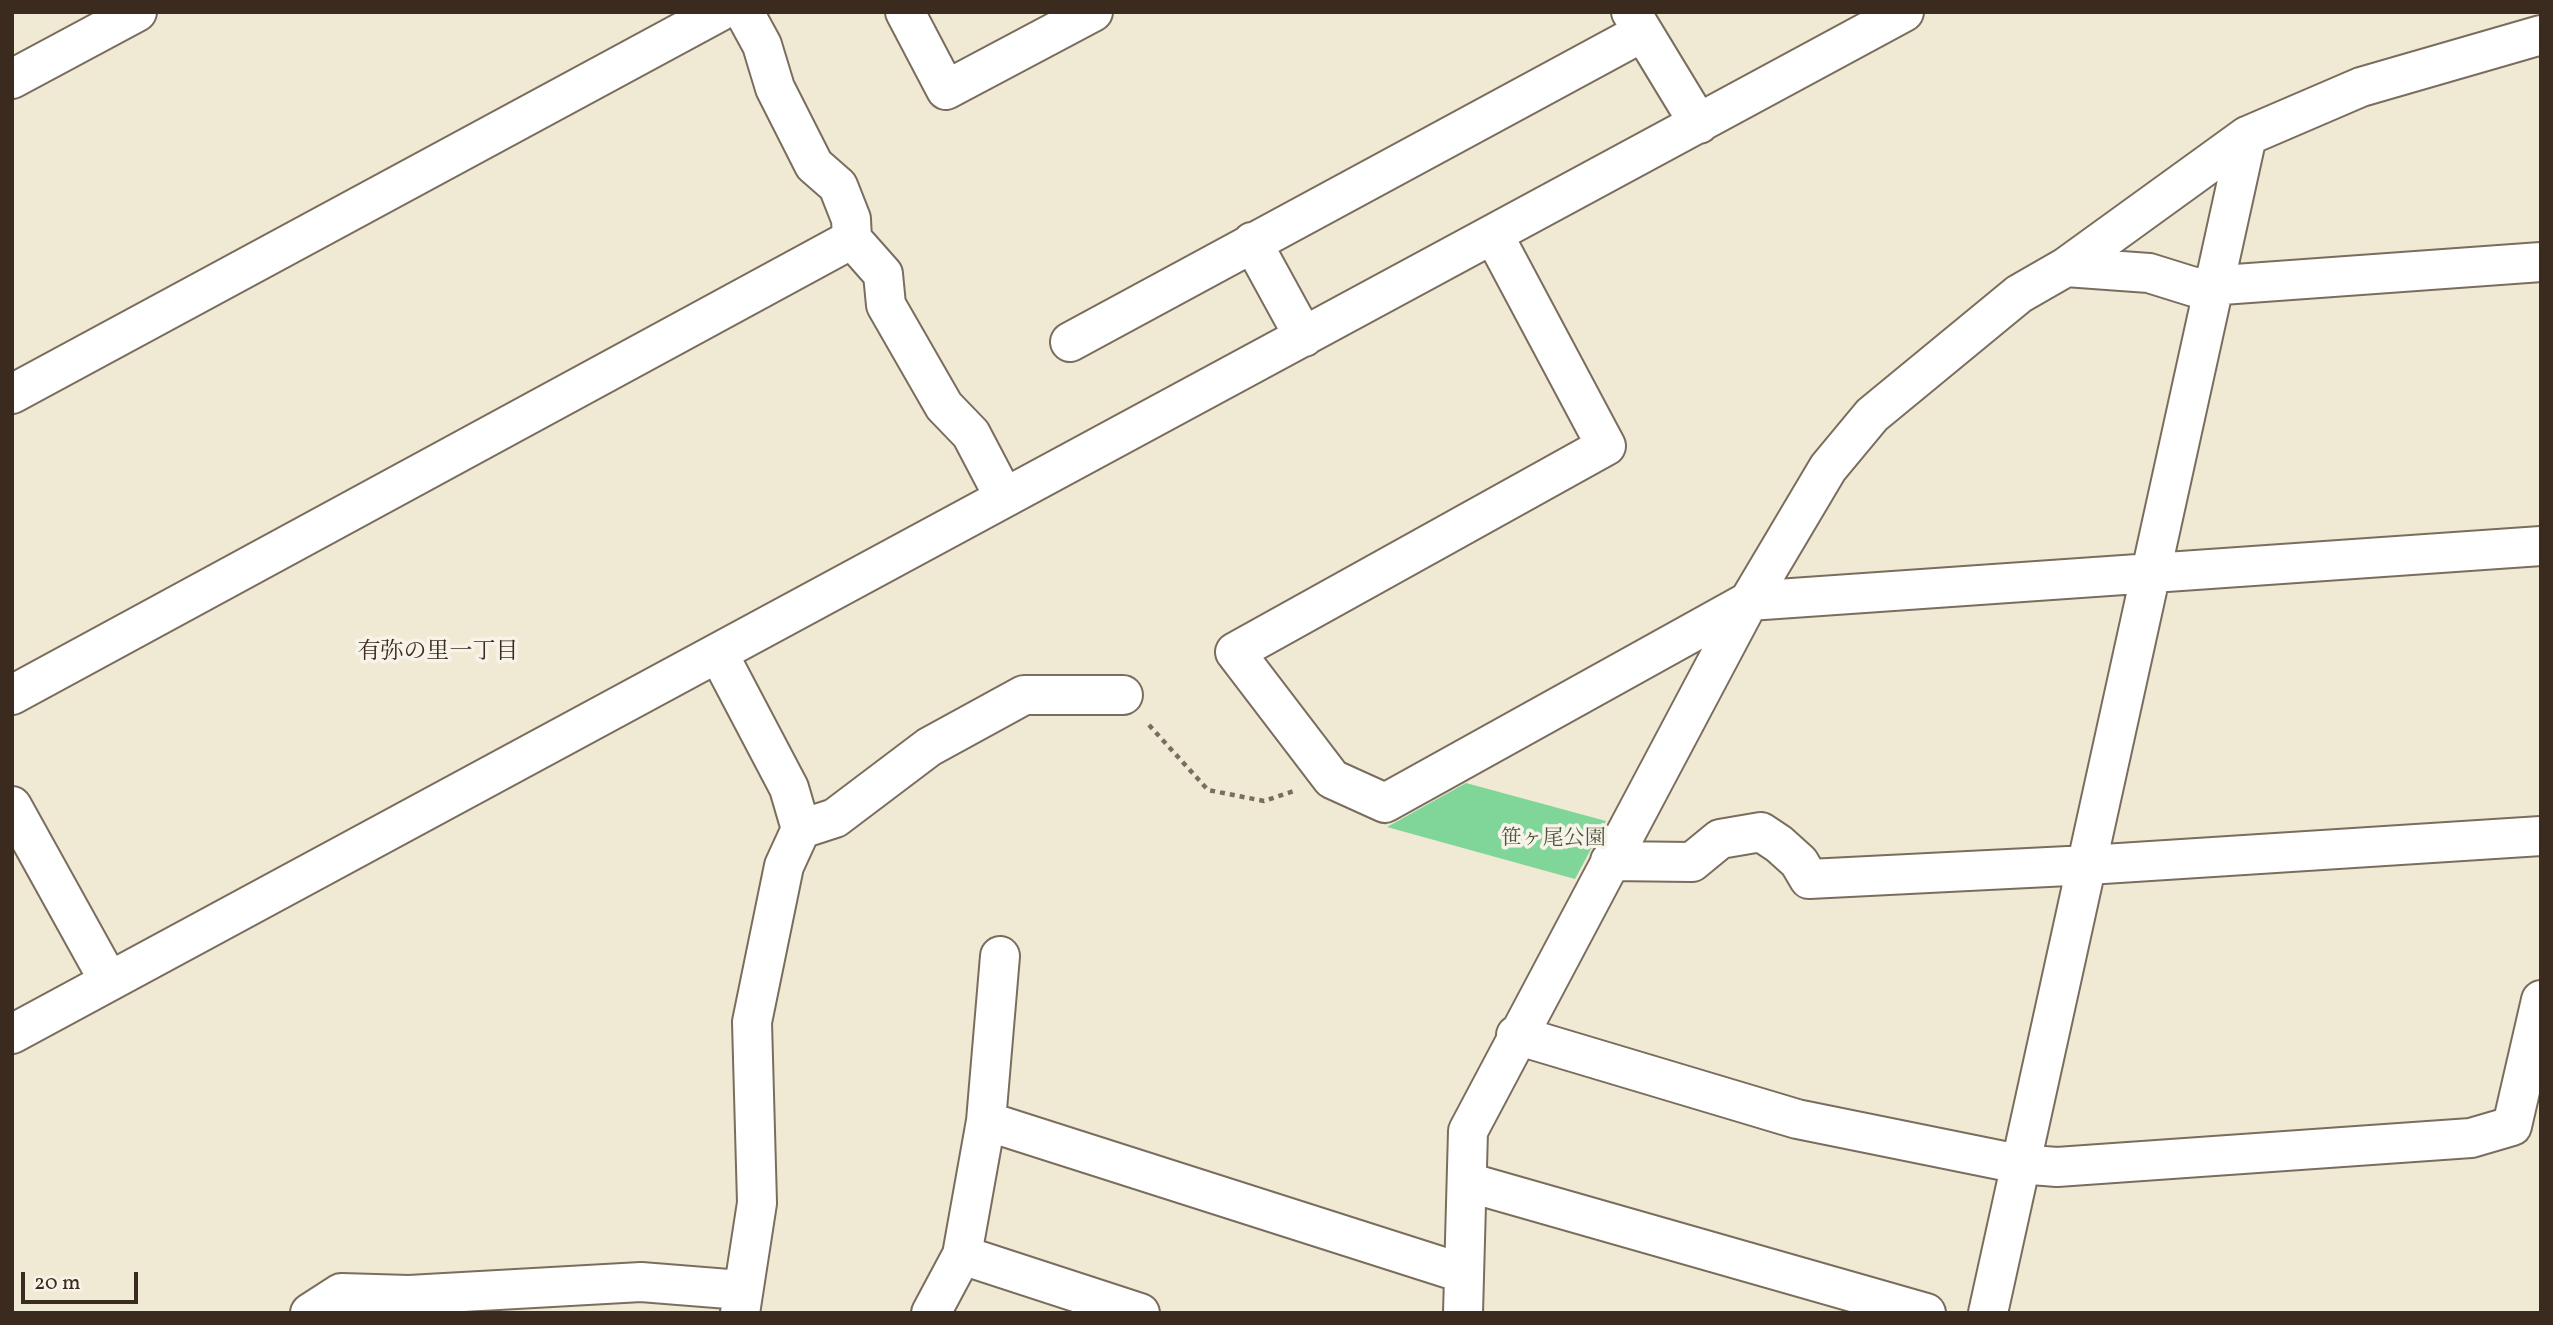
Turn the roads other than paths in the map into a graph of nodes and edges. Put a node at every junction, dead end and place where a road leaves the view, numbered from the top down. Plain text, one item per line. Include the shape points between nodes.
1 (137, 12) edge
2 (719, 12) edge
3 (744, 12) edge
4 (905, 12) edge
5 (1093, 12) edge
6 (1904, 12) edge
7 (1637, 22) edge
8 (2541, 35) edge
9 (12, 79) edge
10 (1699, 124) junction
11 (2247, 136) junction
12 (1493, 234) junction
13 (852, 239) junction
14 (1252, 242) junction
15 (2541, 262) edge
16 (2066, 267) junction
17 (2214, 285) junction
18 (1304, 337) junction
19 (1070, 342) dead end
20 (12, 394) edge
21 (1004, 497) junction
22 (2541, 546) edge
23 (2151, 573) junction
24 (1749, 601) junction
25 (718, 653) junction
26 (12, 695) edge
27 (1123, 695) road end
28 (12, 806) edge
29 (801, 829) junction
30 (2541, 836) edge
31 (1610, 861) junction
32 (2088, 865) junction
33 (1000, 956) dead end
34 (109, 981) junction
35 (2541, 1000) edge
36 (12, 1034) edge
37 (1516, 1035) junction
38 (986, 1121) junction
39 (2019, 1164) junction
40 (1467, 1182) junction
41 (962, 1255) junction
42 (1462, 1273) junction
43 (740, 1302) edge
44 (408, 1304) edge
45 (310, 1313) edge
46 (931, 1313) edge
47 (1140, 1313) edge
48 (1463, 1313) edge
49 (1926, 1313) edge
50 (1988, 1313) edge

1 - 9 street
2 - 20 street
3 - 13 street via 762,45 775,88 814,164 838,186 851,219
4 - 5 street via 946,90
6 - 10 street
7 - 10 street
7 - 14 street
8 - 11 street via 2361,88
10 - 12 street
11 - 16 street
11 - 17 street
12 - 18 street
12 - 24 street via 1606,446 1235,652 1332,779 1385,803
13 - 21 street via 883,274 886,305 944,406 971,435
13 - 26 street
14 - 18 street
14 - 19 street
15 - 17 street
16 - 17 street via 2150,273 2194,287
16 - 24 street via 2019,294 1872,415 1828,468
17 - 23 street
18 - 21 street
21 - 25 street
22 - 23 street
23 - 24 street
23 - 32 street
24 - 31 street
25 - 29 street via 789,788
25 - 34 street
27 - 29 street via 1024,695 929,747 835,818
28 - 34 street
29 - 43 street via 784,866 752,1022 757,1203
30 - 32 street
31 - 32 street via 1692,862 1720,839 1761,832 1799,862 1809,879
31 - 37 street
32 - 39 street
33 - 38 street
34 - 36 street
35 - 39 street via 2512,1126 2471,1138 2057,1167
37 - 39 street via 1797,1119
37 - 40 street via 1468,1131
38 - 41 street
38 - 42 street
39 - 50 street
40 - 42 street
40 - 49 street
41 - 46 street
41 - 47 street
42 - 48 street
43 - 44 street via 641,1282
44 - 45 street via 341,1293

